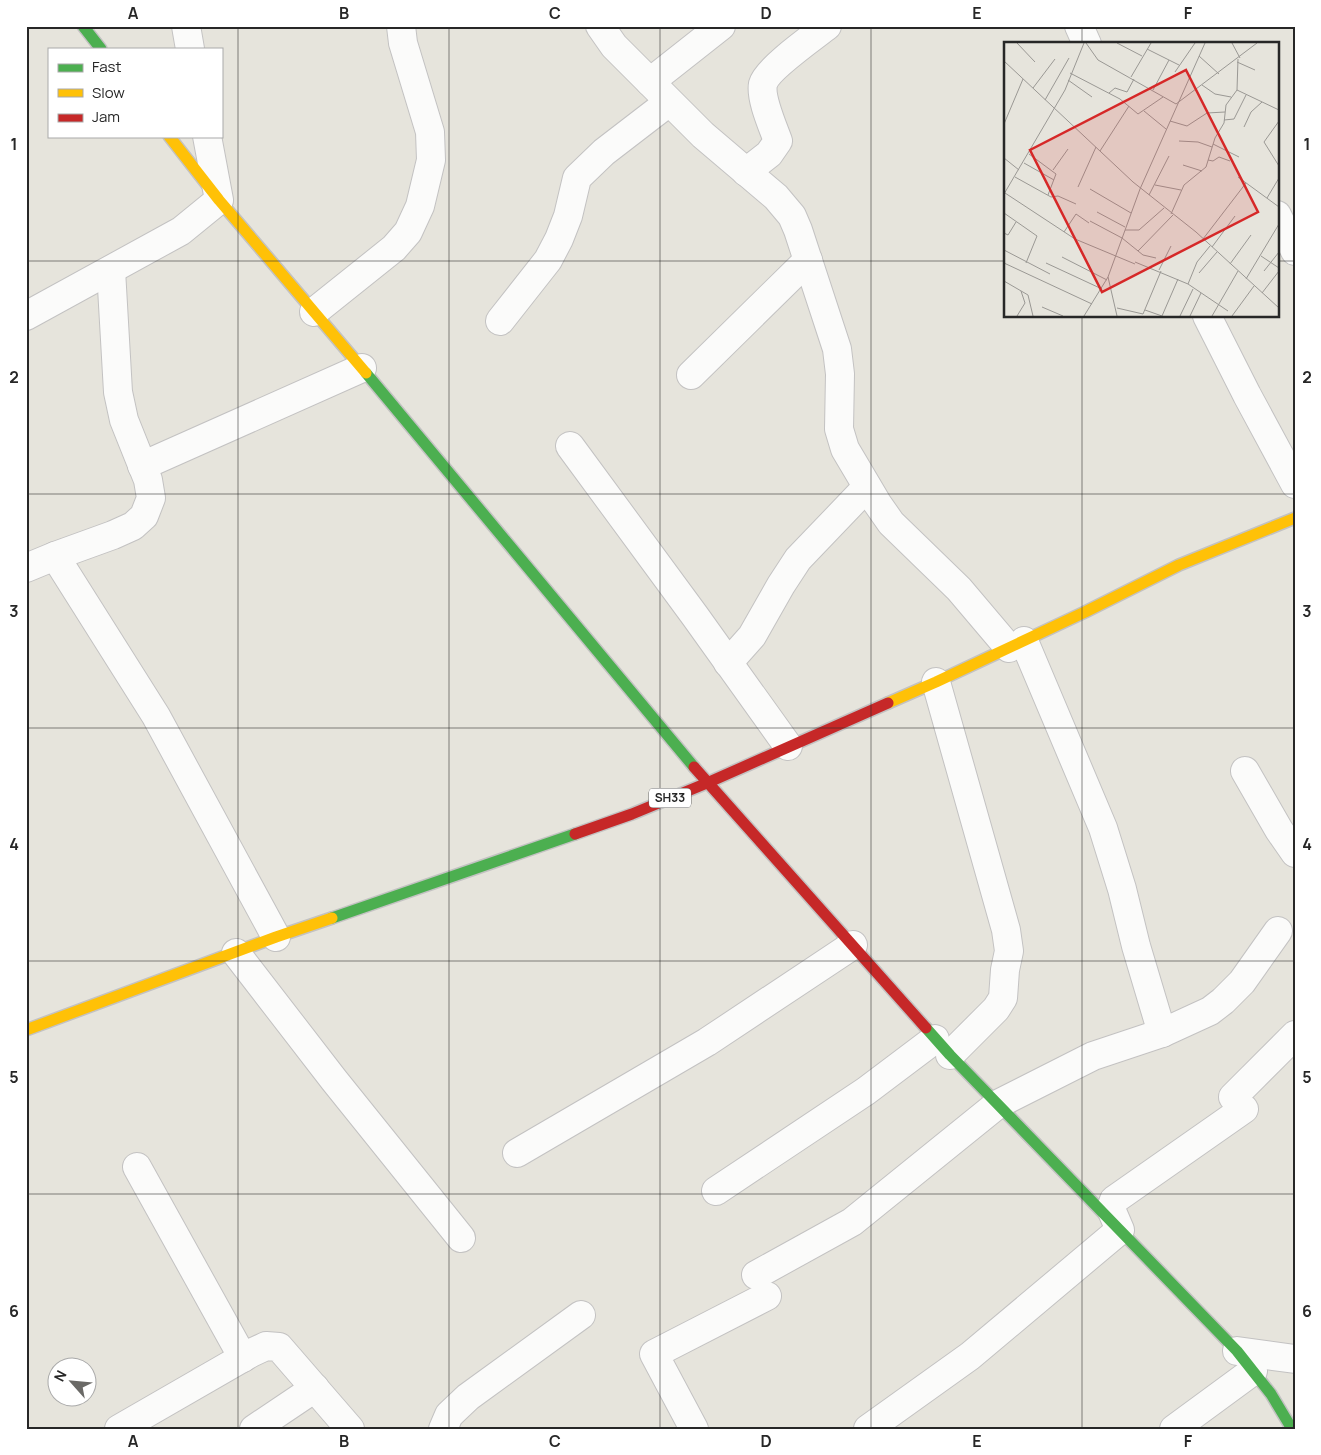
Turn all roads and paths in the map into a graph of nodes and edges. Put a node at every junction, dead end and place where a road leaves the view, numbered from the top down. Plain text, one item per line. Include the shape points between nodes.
1 (83, 26) edge
2 (186, 26) edge
3 (401, 26) edge
4 (600, 26) edge
5 (721, 26) edge
6 (827, 26) edge
7 (1079, 26) edge
8 (1086, 42) edge
9 (100, 48) edge
10 (190, 48) edge
11 (650, 82) junction
12 (669, 102) junction
13 (171, 138) edge
14 (207, 138) edge
15 (746, 172) junction
16 (219, 200) junction
17 (1278, 217) edge
18 (1295, 251) edge
19 (808, 260) junction
20 (111, 270) junction
21 (314, 312) junction
22 (26, 316) edge
23 (1208, 318) edge
24 (500, 321) dead end
25 (362, 368) junction
26 (691, 375) dead end
27 (570, 446) dead end
28 (142, 466) junction
29 (1295, 484) edge
30 (867, 487) junction
31 (1295, 518) edge
32 (55, 556) junction
33 (26, 568) edge
34 (1016, 645) junction
35 (728, 663) junction
36 (936, 682) junction
37 (788, 746) junction
38 (1245, 771) dead end
39 (707, 783) junction
40 (1295, 853) edge
41 (1278, 931) dead end
42 (276, 938) junction
43 (853, 945) junction
44 (236, 953) junction
45 (26, 1030) edge
46 (1162, 1033) junction
47 (1295, 1035) edge
48 (943, 1046) junction
49 (998, 1104) junction
50 (517, 1153) dead end
51 (137, 1167) dead end
52 (716, 1191) dead end
53 (1120, 1230) junction
54 (461, 1238) dead end
55 (581, 1315) dead end
56 (243, 1358) junction
57 (1295, 1359) edge
58 (1245, 1361) junction
59 (315, 1388) junction
60 (119, 1429) edge
61 (254, 1429) edge
62 (350, 1429) edge
63 (443, 1429) edge
64 (694, 1429) edge
65 (868, 1429) edge
66 (1174, 1429) edge
67 (1292, 1429) edge

1 - 9 street
2 - 10 street
3 - 21 street via 403,43 430,132 431,160 420,206 408,232 394,248
4 - 11 street via 614,46
5 - 11 street
6 - 15 street via 772,70 763,84 778,141 769,154
7 - 8 street
11 - 12 street
12 - 15 street
12 - 24 street via 604,152 577,178 568,216 548,260
13 - 16 street
14 - 16 street
15 - 19 street via 776,197 792,216
16 - 20 street via 181,231
16 - 21 street
17 - 18 street
19 - 26 street
19 - 30 street via 836,349 840,374 839,429 845,449
20 - 22 street
20 - 28 street via 118,392 124,420
21 - 25 street
23 - 29 street
25 - 28 street
25 - 39 street
27 - 35 street
28 - 32 street via 151,498 144,516 133,526 113,535
30 - 34 street via 890,523
30 - 35 street via 798,559 752,636
31 - 34 street, SH33 via 1179,565
32 - 33 street
32 - 42 street via 156,716
34 - 36 street, SH33
34 - 46 street via 1103,828
35 - 37 street
36 - 37 street, SH33
36 - 48 street via 1006,930 1009,951 1003,998 996,1009
37 - 39 street, SH33
38 - 40 street
39 - 42 street, SH33 via 632,814
39 - 43 street
41 - 46 street via 1242,982 1223,1001 1210,1011
42 - 44 street, SH33
43 - 48 street
43 - 50 street via 707,1042
44 - 45 street, SH33
44 - 54 street
46 - 49 street via 1093,1056
47 - 53 street via 1238,1103 1114,1200 1112,1209
48 - 49 street
48 - 52 street via 866,1091
49 - 53 street
49 - 64 street via 852,1222 654,1354
51 - 56 street
53 - 58 street
53 - 65 street via 970,1356
55 - 63 street via 468,1397 448,1415
56 - 59 street via 266,1346 280,1347
56 - 60 street
57 - 58 street
58 - 66 street
58 - 67 street via 1271,1394
59 - 61 street
59 - 62 street

